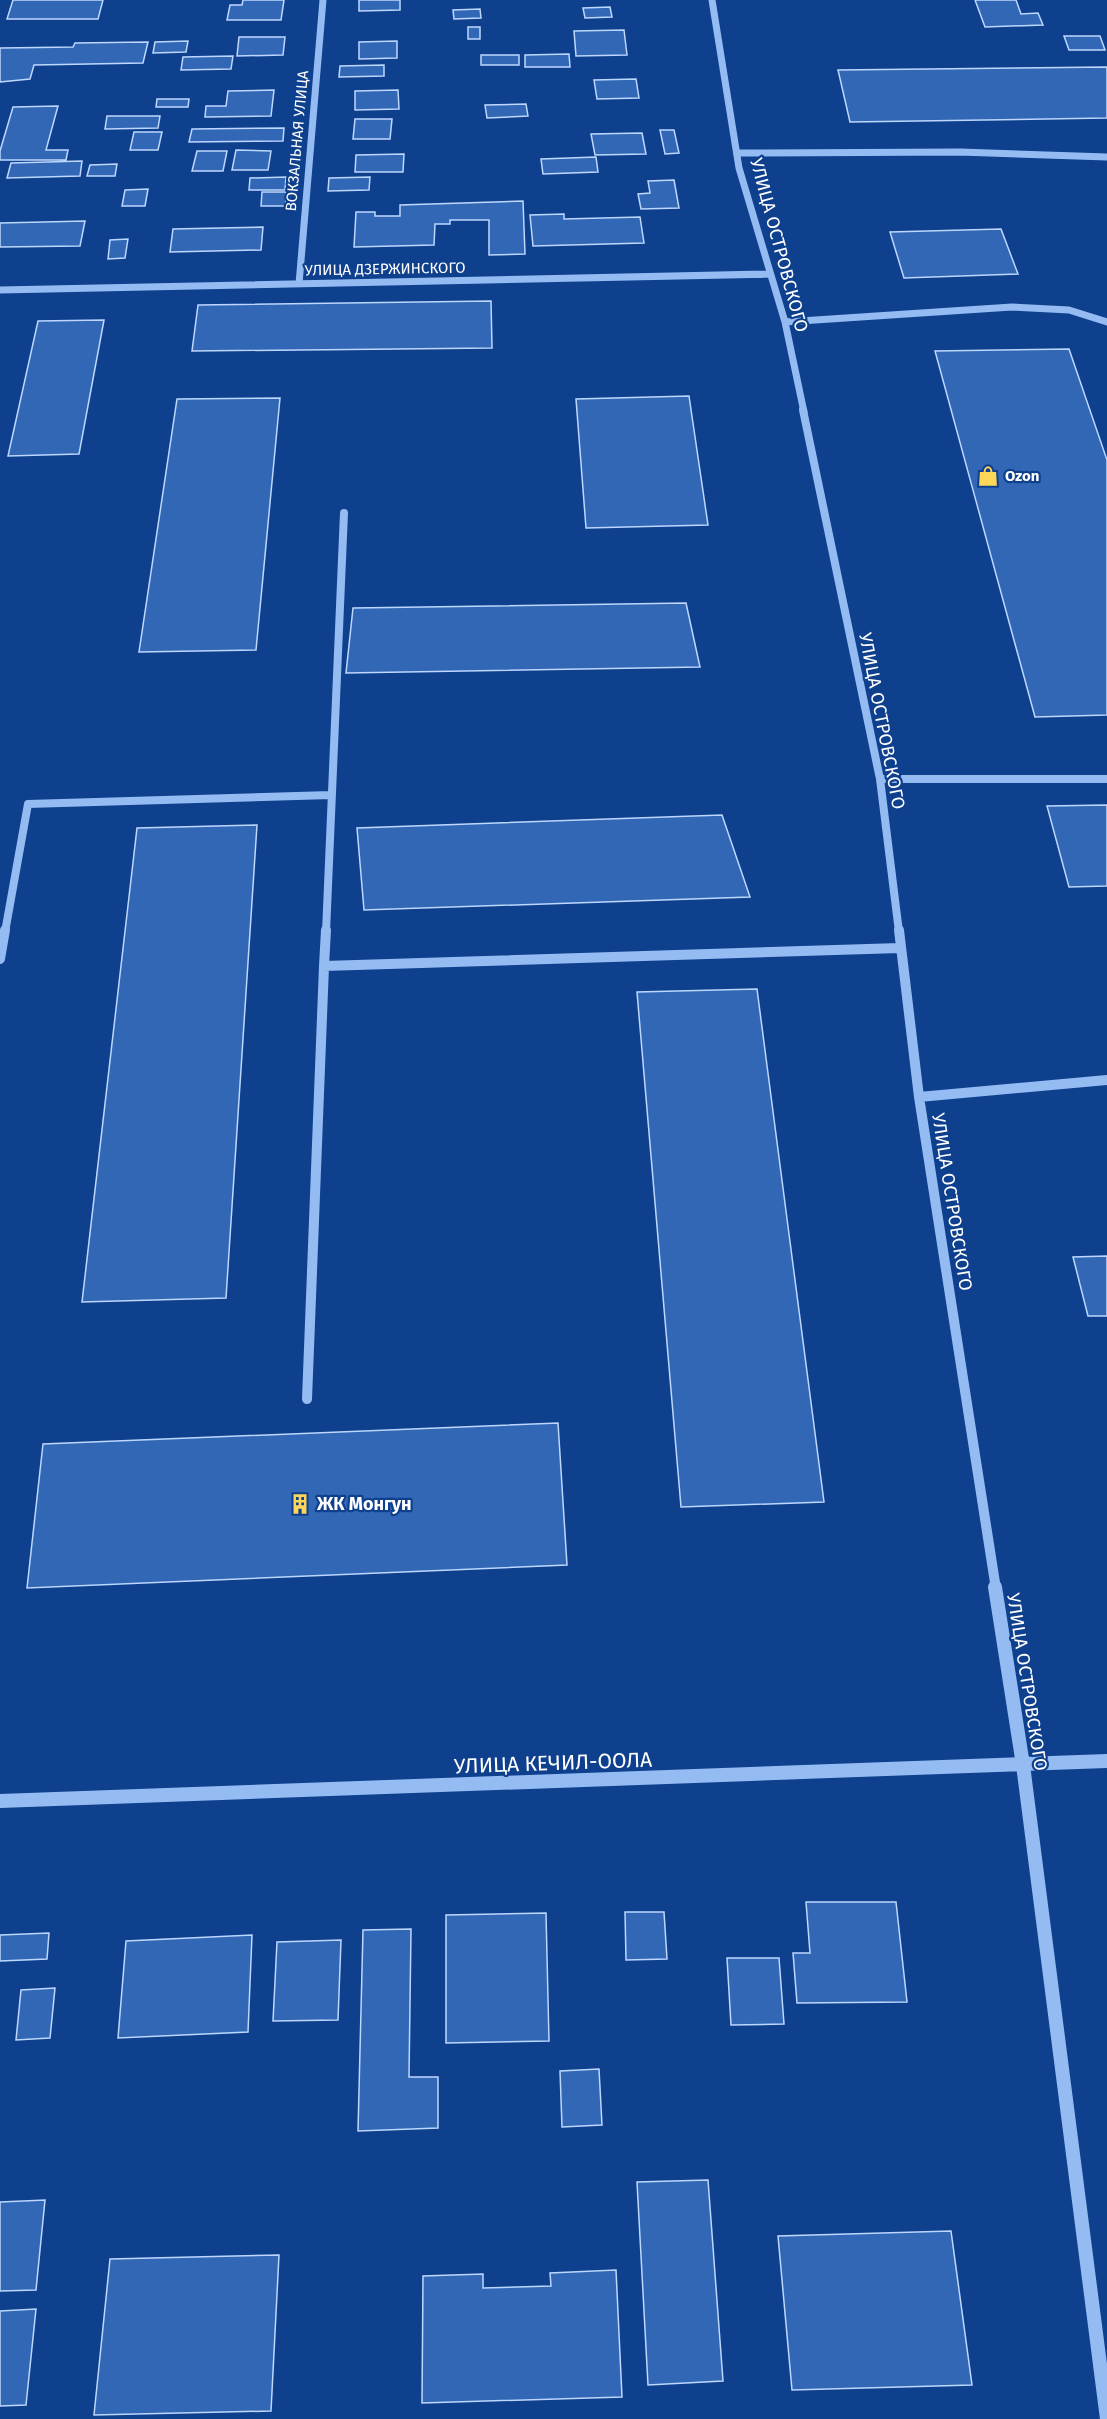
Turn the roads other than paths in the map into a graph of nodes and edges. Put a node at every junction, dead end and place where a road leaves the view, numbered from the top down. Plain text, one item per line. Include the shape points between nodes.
1 (323, 0) edge
2 (712, 0) edge
3 (737, 153) junction
4 (1107, 158) edge
5 (770, 274) junction
6 (299, 284) junction
7 (0, 290) edge
8 (785, 322) junction
9 (1107, 322) edge
10 (344, 513) dead end
11 (880, 779) junction
12 (1107, 779) edge
13 (331, 795) junction
14 (900, 948) junction
15 (0, 959) edge
16 (324, 966) junction
17 (1107, 1080) edge
18 (919, 1096) junction
19 (307, 1399) dead end
20 (1107, 1761) edge
21 (1023, 1765) junction
22 (0, 1801) edge
23 (1102, 2343) edge
24 (1107, 2419) edge

1 - 6 street, ВОКЗАЛЬНАЯ УЛИЦА
2 - 3 street, УЛИЦА ОСТРОВСКОГО
3 - 4 street via 960,152
3 - 5 street, УЛИЦА ОСТРОВСКОГО
5 - 6 street, УЛИЦА ДЗЕРЖИНСКОГО
5 - 8 street, УЛИЦА ОСТРОВСКОГО
6 - 7 street, УЛИЦА ДЗЕРЖИНСКОГО
8 - 9 street via 1012,307 1069,310
8 - 11 street, УЛИЦА ОСТРОВСКОГО
10 - 13 street
11 - 12 street
11 - 14 street, УЛИЦА ОСТРОВСКОГО
13 - 15 street via 28,804
13 - 16 street
14 - 16 street
14 - 18 street, УЛИЦА ОСТРОВСКОГО
16 - 19 street
17 - 18 street
18 - 21 street, УЛИЦА ОСТРОВСКОГО
20 - 21 street, УЛИЦА КЕЧИЛ-ООЛА
21 - 22 street, УЛИЦА КЕЧИЛ-ООЛА
21 - 23 street, УЛИЦА ОСТРОВСКОГО
23 - 24 street, УЛИЦА ОСТРОВСКОГО

